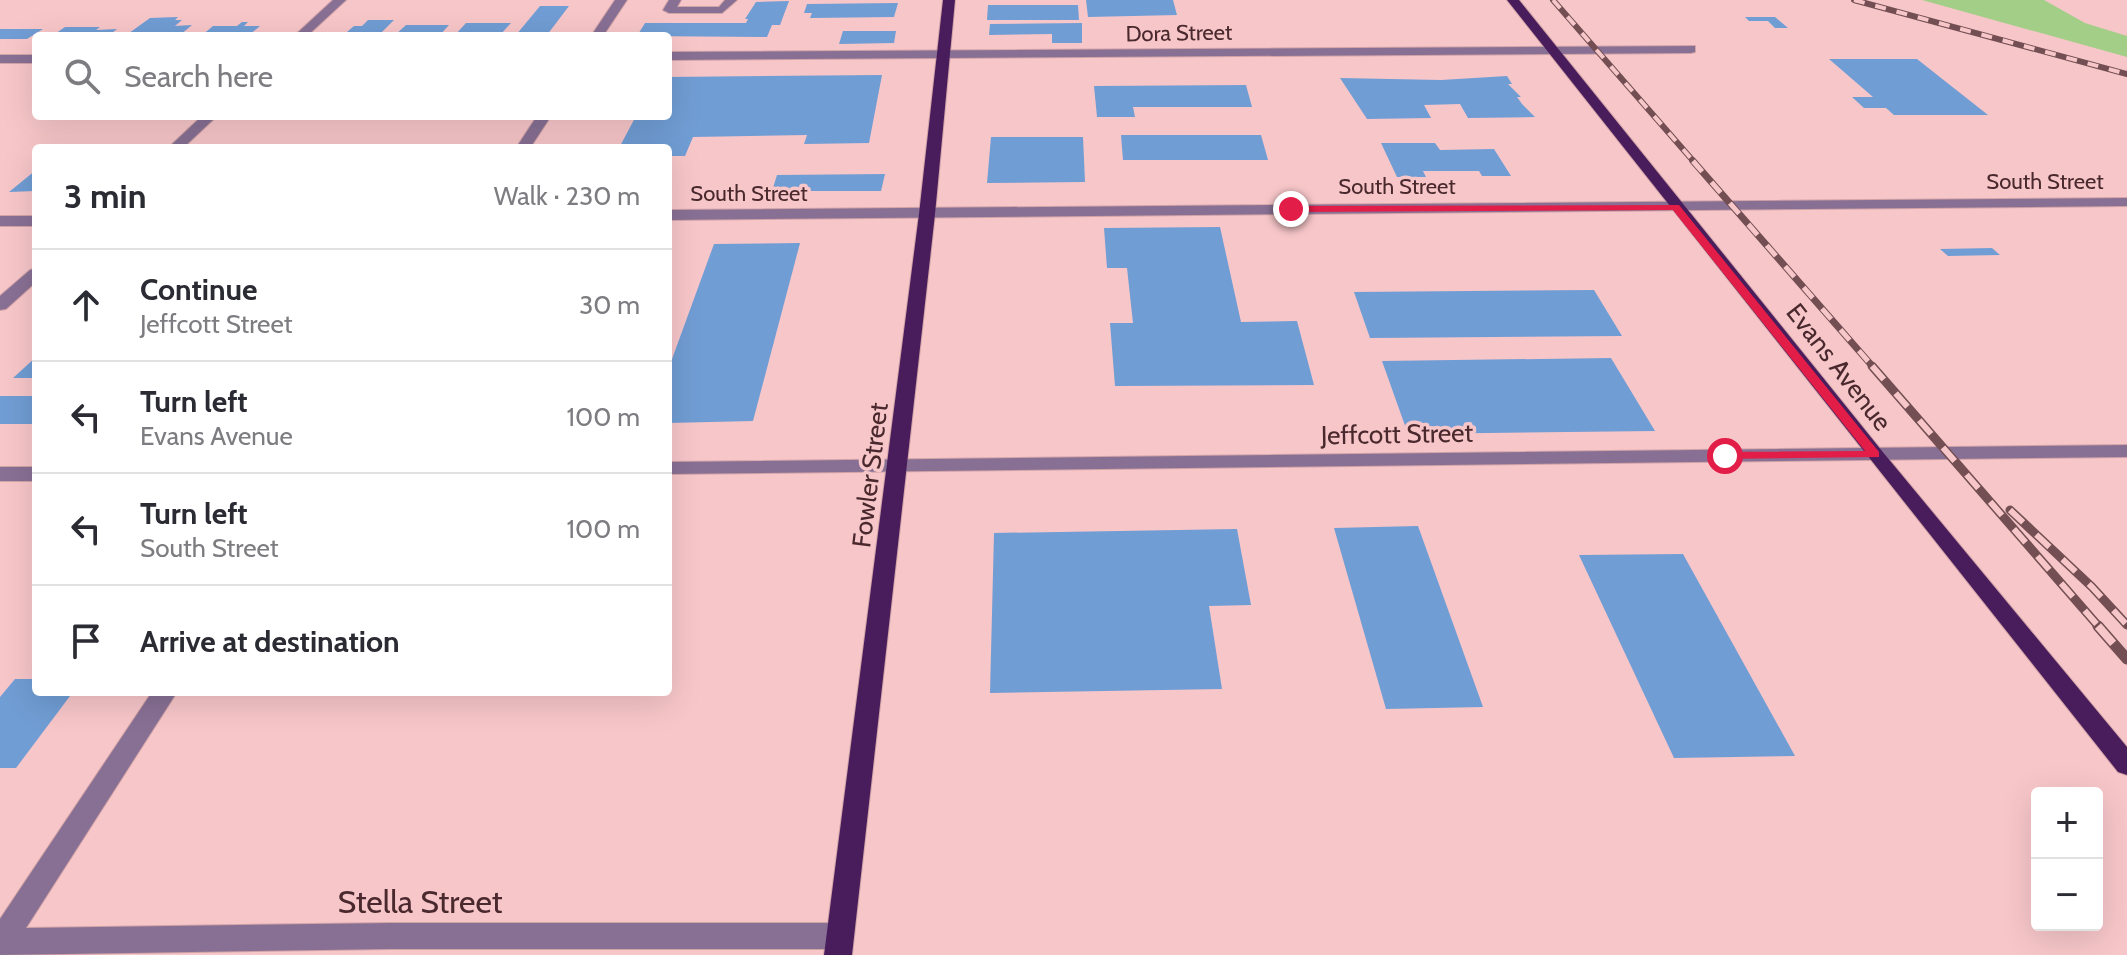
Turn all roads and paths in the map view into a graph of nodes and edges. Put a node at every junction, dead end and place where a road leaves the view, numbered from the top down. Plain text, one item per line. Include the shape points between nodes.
1 (340, 0) edge
2 (621, 0) edge
3 (675, 0) edge
4 (731, 0) edge
5 (949, 0) edge
6 (1513, 0) edge
7 (304, 32) edge
8 (600, 32) edge
9 (1691, 49) dead end
10 (1552, 50) junction
11 (672, 56) edge
12 (942, 56) junction
13 (0, 59) edge
14 (32, 59) edge
15 (206, 120) edge
16 (541, 120) edge
17 (179, 144) edge
18 (526, 144) edge
19 (2127, 202) edge
20 (1676, 207) junction
21 (927, 214) junction
22 (672, 215) edge
23 (0, 221) edge
24 (32, 221) edge
25 (32, 277) edge
26 (0, 305) edge
27 (2127, 451) edge
28 (1875, 455) junction
29 (897, 463) junction
30 (672, 468) edge
31 (0, 474) edge
32 (32, 474) edge
33 (162, 696) edge
34 (2127, 765) edge
35 (0, 943) edge
36 (839, 945) edge

1 - 7 street
2 - 8 street
3 - 4 street via 669,10 678,12 722,10
5 - 12 main road, Fowler Street
6 - 10 main road, Evans Avenue
9 - 10 street, Dora Street
10 - 12 street, Dora Street
10 - 20 main road, Evans Avenue
11 - 12 street, Dora Street
12 - 21 main road, Fowler Street
13 - 14 street
15 - 17 street
16 - 18 street
19 - 20 street, South Street
20 - 21 street, South Street
20 - 28 main road, Evans Avenue
21 - 22 street, South Street
21 - 29 main road, Fowler Street
23 - 24 street
25 - 26 street
27 - 28 street, Jeffcott Street
28 - 29 street, Jeffcott Street
28 - 34 main road, Evans Avenue
29 - 30 street, Jeffcott Street
29 - 36 main road, Fowler Street
31 - 32 street
33 - 35 street
35 - 36 street, Stella Street via 390,936

